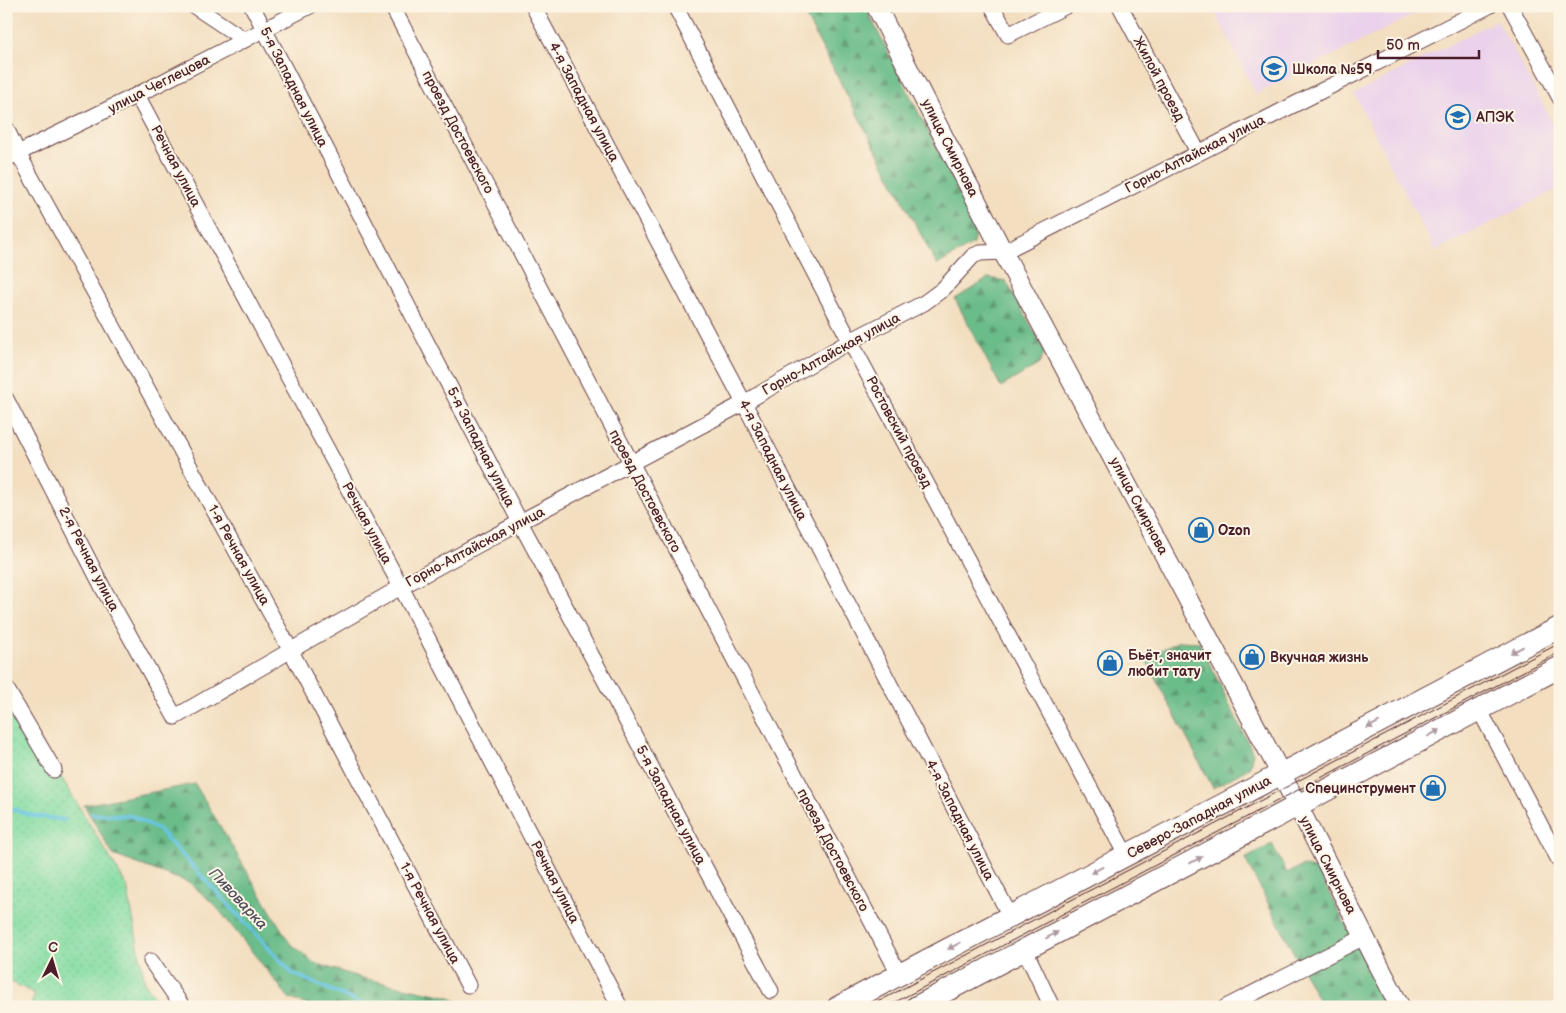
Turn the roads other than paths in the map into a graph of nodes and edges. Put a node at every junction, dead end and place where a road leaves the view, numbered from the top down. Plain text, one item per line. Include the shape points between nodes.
1 (194, 6) edge
2 (252, 6) edge
3 (310, 6) edge
4 (392, 6) edge
5 (533, 6) edge
6 (675, 6) edge
7 (876, 6) edge
8 (992, 6) edge
9 (1066, 6) edge
10 (1120, 6) edge
11 (1489, 6) edge
12 (1510, 6) edge
13 (264, 29) junction
14 (245, 40) junction
15 (137, 95) junction
16 (1560, 98) edge
17 (6, 128) edge
18 (1198, 152) junction
19 (12, 156) edge
20 (1003, 252) junction
21 (850, 341) junction
22 (6, 400) edge
23 (744, 403) junction
24 (631, 464) junction
25 (520, 522) junction
26 (401, 587) junction
27 (1560, 627) edge
28 (291, 651) junction
29 (1560, 667) edge
30 (6, 688) edge
31 (1479, 709) junction
32 (175, 717) joint
33 (54, 770) dead end
34 (1280, 774) junction
35 (1298, 806) junction
36 (1126, 855) junction
37 (1560, 862) edge
38 (1010, 916) junction
39 (1364, 937) junction
40 (1025, 950) junction
41 (152, 961) dead end
42 (899, 974) junction
43 (468, 985) dead end
44 (771, 991) dead end
45 (183, 1007) edge
46 (620, 1007) edge
47 (838, 1007) edge
48 (916, 1007) edge
49 (1052, 1007) edge
50 (1226, 1007) edge
51 (1400, 1007) edge

1 - 14 street
2 - 13 street, 5-я Западная улица
3 - 13 street, улица Чеглецова
4 - 24 street, проезд Достоевского
5 - 23 street, 4-я Западная улица
6 - 21 street, Ростовский проезд
7 - 20 street, улица Смирнова
8 - 9 street via 1008,36
10 - 18 street, Жилой проезд
11 - 18 street, Горно-Алтайская улица
12 - 16 street
13 - 14 street, улица Чеглецова
13 - 25 street, 5-я Западная улица
14 - 15 street, улица Чеглецова
15 - 19 street, улица Чеглецова
15 - 26 street, Речная улица
17 - 19 street, 1-я Речная улица
18 - 20 street, Горно-Алтайская улица
19 - 28 street, 1-я Речная улица
20 - 21 street, Горно-Алтайская улица via 973,256 943,289 924,303
20 - 34 street, улица Смирнова
21 - 23 street, Горно-Алтайская улица
21 - 36 street, Ростовский проезд
22 - 32 street, 2-я Речная улица via 104,590
23 - 24 street, Горно-Алтайская улица
23 - 38 street, 4-я Западная улица
24 - 25 street, Горно-Алтайская улица
24 - 42 street, проезд Достоевского
25 - 26 street, Горно-Алтайская улица
25 - 44 street, 5-я Западная улица
26 - 28 street, Горно-Алтайская улица
26 - 46 street, Речная улица
27 -> 34 main road, Северо-Западная улица
28 - 32 street, Горно-Алтайская улица
28 - 43 street, 1-я Речная улица
29 - 31 main road
30 - 33 street
35 -> 31 main road
31 - 37 street
34 - 35 street, улица Смирнова
34 - 36 main road, Северо-Западная улица
35 - 39 street, улица Смирнова
40 -> 35 main road
36 -> 38 main road, Северо-Западная улица
38 -> 42 main road, Северо-Западная улица
39 - 50 street
39 - 51 street, улица Смирнова
40 - 48 main road
40 - 49 street
41 - 45 street
42 - 47 main road, Северо-Западная улица

